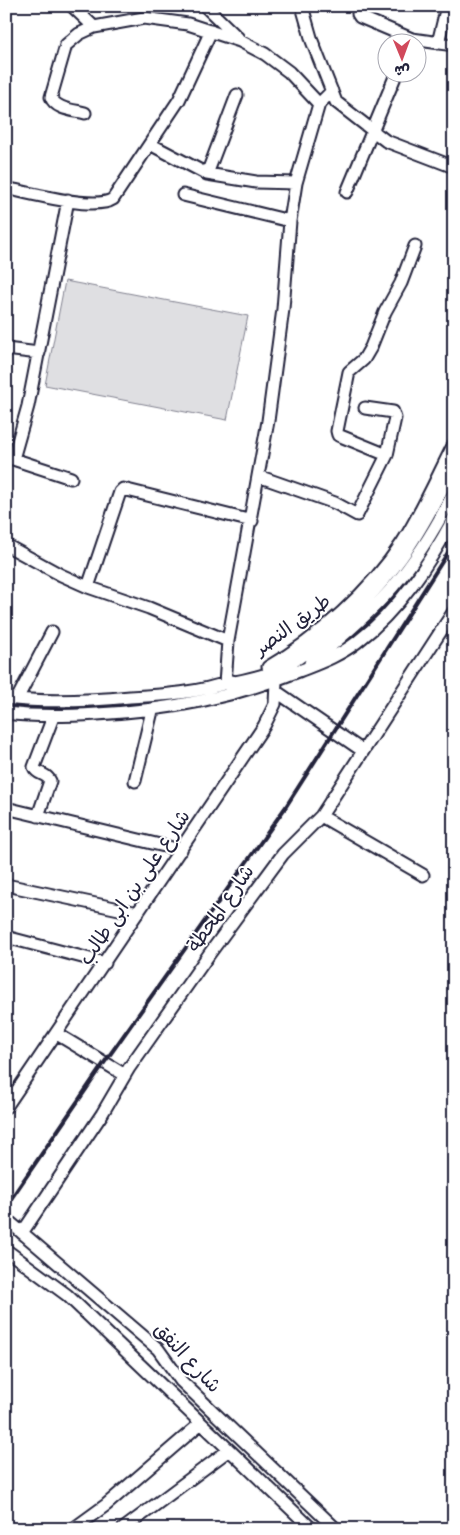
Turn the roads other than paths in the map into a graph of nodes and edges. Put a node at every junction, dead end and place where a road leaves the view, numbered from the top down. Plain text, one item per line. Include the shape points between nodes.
1 (72, 6) edge
2 (205, 6) edge
3 (302, 6) edge
4 (359, 6) edge
5 (447, 6) edge
6 (94, 27) junction
7 (210, 31) junction
8 (392, 32) edge
9 (240, 41) junction
10 (428, 42) edge
11 (438, 43) junction
12 (454, 44) edge
13 (393, 82) edge
14 (332, 91) junction
15 (237, 95) dead end
16 (319, 104) junction
17 (85, 113) dead end
18 (372, 130) junction
19 (150, 144) junction
20 (454, 167) edge
21 (207, 174) junction
22 (296, 182) junction
23 (6, 188) edge
24 (347, 192) dead end
25 (183, 195) dead end
26 (68, 200) junction
27 (290, 221) junction
28 (415, 246) dead end
29 (6, 349) edge
30 (39, 353) junction
31 (365, 408) dead end
32 (454, 444) edge
33 (387, 455) junction
34 (10, 457) edge
35 (454, 466) edge
36 (258, 476) junction
37 (71, 478) dead end
38 (454, 492) edge
39 (454, 518) edge
40 (252, 520) junction
41 (6, 545) edge
42 (88, 587) junction
43 (454, 611) edge
44 (344, 628) junction
45 (52, 632) dead end
46 (228, 641) junction
47 (301, 671) junction
48 (225, 684) junction
49 (276, 686) junction
50 (12, 698) edge
51 (152, 711) junction
52 (6, 713) edge
53 (53, 717) junction
54 (363, 751) junction
55 (135, 781) dead end
56 (6, 808) edge
57 (38, 816) junction
58 (320, 816) junction
59 (181, 850) junction
60 (423, 875) dead end
61 (6, 885) edge
62 (138, 914) junction
63 (6, 937) edge
64 (105, 963) junction
65 (57, 1034) junction
66 (124, 1075) junction
67 (6, 1107) edge
68 (6, 1219) edge
69 (22, 1233) junction
70 (6, 1250) edge
71 (201, 1423) junction
72 (229, 1450) junction
73 (73, 1529) edge
74 (123, 1529) edge
75 (312, 1529) edge
76 (336, 1529) edge

1 - 6 street
2 - 9 street
3 - 14 street
4 - 8 street via 360,17
5 - 11 street
6 - 7 street via 144,18 171,20
6 - 17 street via 66,45 51,97 56,105
7 - 9 street
7 - 19 street via 179,100
9 - 16 street via 265,54 288,72
10 - 11 street
11 - 12 street
13 - 18 street
14 - 16 street
14 - 18 street via 336,102
15 - 21 street
16 - 22 street
18 - 20 street via 386,141
18 - 24 street
19 - 21 street
19 - 26 street via 114,199 103,204
21 - 22 street via 256,182
22 - 27 street
23 - 26 street
25 - 27 street
26 - 30 street
27 - 36 street via 283,309
28 - 33 street via 402,283 385,312 371,347 364,359 349,372 337,431 342,438
29 - 30 street
30 - 34 street via 18,445
31 - 33 street via 393,412 395,418
32 - 48 street, طريق النصر via 415,522 373,580 336,617 286,656
33 - 36 street via 357,515 335,503
34 - 37 street
35 - 44 street via 408,551
36 - 40 street
38 - 44 street via 432,535 403,578 386,597
39 - 47 street, طريق النصر via 417,579 369,632 340,653
40 - 42 street via 124,489 120,492
40 - 46 street
41 - 42 street
42 - 46 street
43 - 54 street, شارع المحطة
44 - 47 street
44 - 48 street via 294,662 264,675
45 - 50 street
46 - 48 street
47 - 49 street, طريق النصر
48 - 50 street, طريق النصر via 172,694 91,700
49 - 51 street, طريق النصر
49 - 54 street
49 - 59 street, شارع على بن ابى طالب via 275,704 264,726
51 - 53 street, طريق النصر
51 - 55 street
52 - 53 street, طريق النصر
53 - 57 street via 34,768 50,781
54 - 58 street, شارع المحطة
56 - 57 street
57 - 59 street
58 - 60 street
58 - 66 street, شارع المحطة via 275,863
59 - 62 street, شارع على بن ابى طالب
61 - 62 street
62 - 64 street, شارع على بن ابى طالب
63 - 64 street
64 - 65 street, شارع على بن ابى طالب
65 - 66 street
65 - 67 street, شارع على بن ابى طالب
66 - 69 street, شارع المحطة via 102,1114
68 - 69 street, شارع النفق
69 - 76 street, شارع النفق via 158,1349 181,1381
70 - 71 street, شارع النفق via 67,1296
71 - 72 street, شارع النفق
71 - 73 street via 106,1505
72 - 74 street
72 - 75 street, شارع النفق

